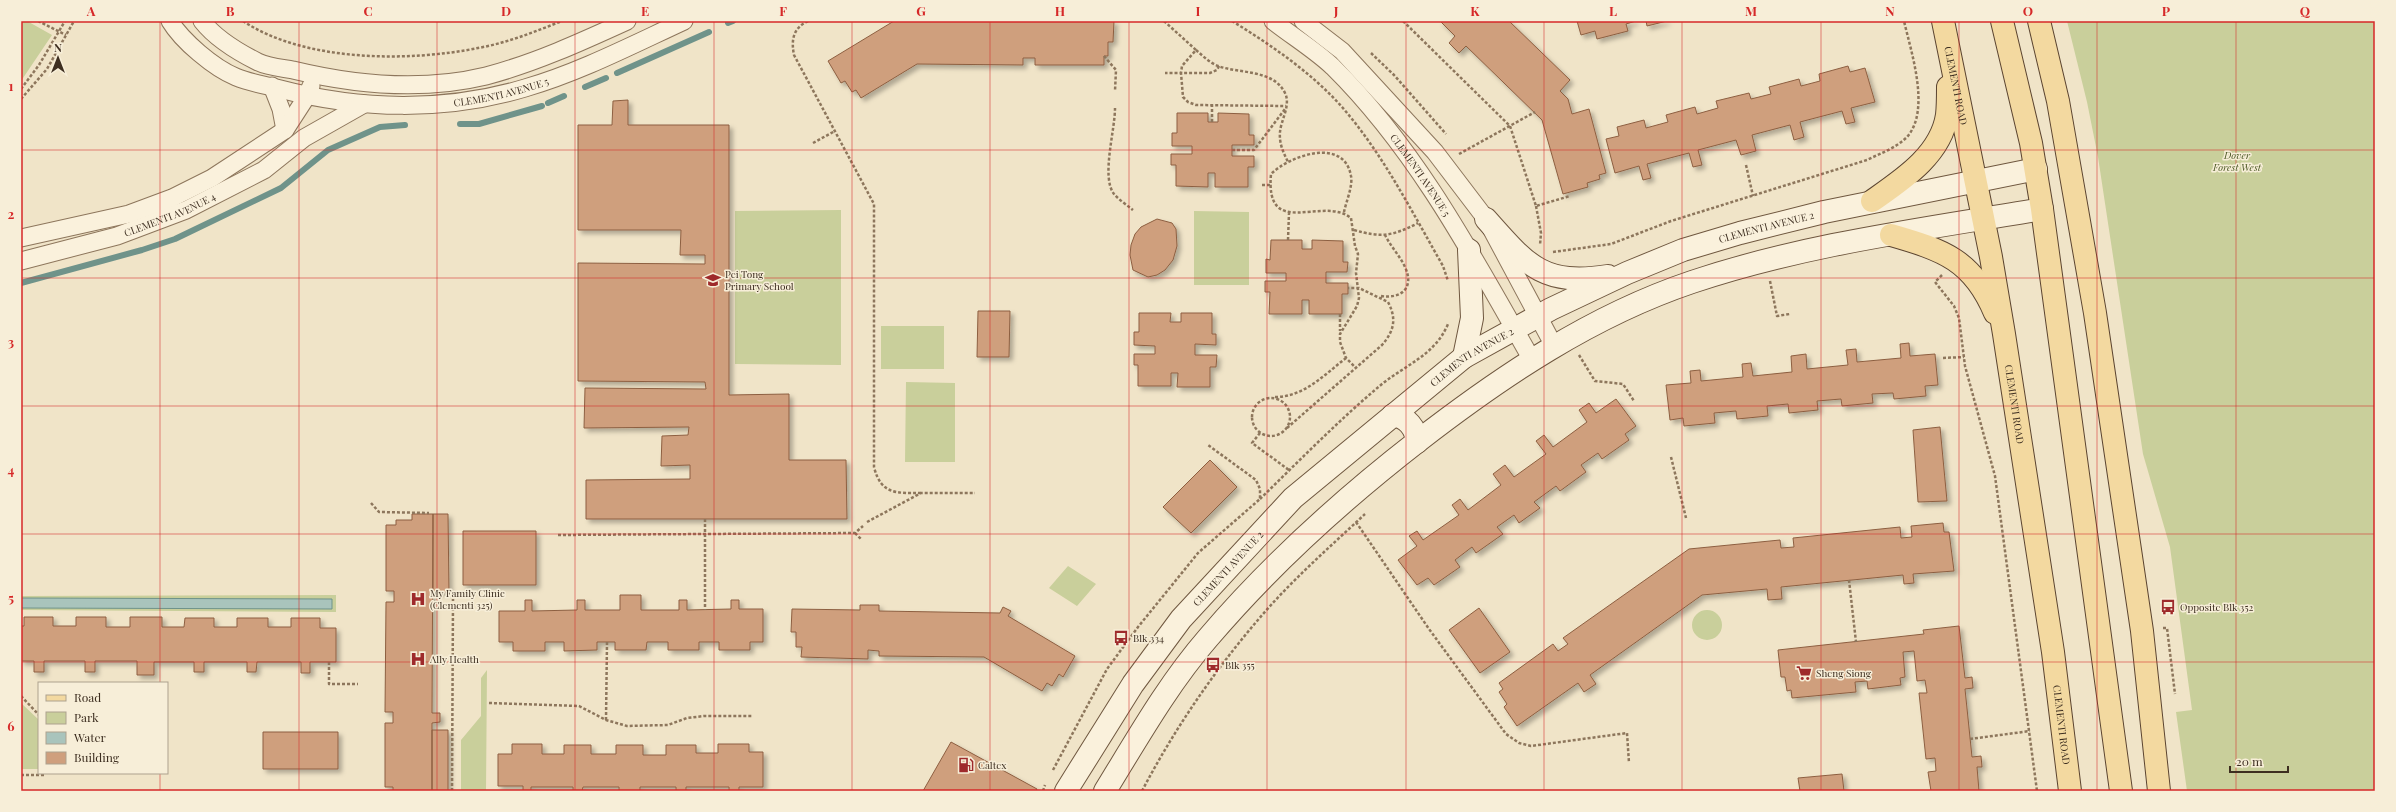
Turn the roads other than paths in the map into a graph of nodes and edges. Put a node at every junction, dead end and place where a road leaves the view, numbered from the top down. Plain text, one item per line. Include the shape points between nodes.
1 (170, 21) edge
2 (202, 21) edge
3 (627, 21) edge
4 (684, 21) edge
5 (1273, 21) edge
6 (1303, 21) edge
7 (1943, 21) edge
8 (2002, 21) edge
9 (2039, 21) edge
10 (1949, 54) junction
11 (314, 75) junction
12 (338, 79) junction
13 (272, 86) junction
14 (307, 96) junction
15 (331, 100) junction
16 (364, 104) junction
17 (285, 130) junction
18 (304, 138) junction
19 (2036, 169) junction
20 (1975, 181) junction
21 (1872, 201) junction
22 (2042, 209) junction
23 (1486, 219) junction
24 (1983, 219) junction
25 (1891, 236) junction
26 (21, 238) edge
27 (1469, 250) junction
28 (21, 261) edge
29 (1627, 273) junction
30 (1538, 315) junction
31 (1514, 328) junction
32 (2004, 334) junction
33 (1554, 346) junction
34 (1464, 357) junction
35 (1532, 360) junction
36 (1393, 415) junction
37 (1416, 442) junction
38 (1066, 791) edge
39 (1104, 791) edge
40 (2070, 791) edge
41 (2121, 791) edge
42 (2159, 791) edge

1 - 13 street via 178,35 236,77
2 - 11 street via 210,31 230,46 259,63
3 - 12 street, CLEMENTI AVENUE 5 via 542,58 484,76 427,83 373,84
4 - 16 street, CLEMENTI AVENUE 5 via 572,71 525,88 488,97 434,105
5 - 27 street, CLEMENTI AVENUE 5 via 1332,66 1393,133
6 - 23 street, CLEMENTI AVENUE 5 via 1342,51 1435,152
7 - 10 main road, CLEMENTI ROAD
8 - 19 main road
9 - 42 main road via 2058,101 2095,313 2142,631
10 - 20 main road, CLEMENTI ROAD
10 - 21 main road via 1947,116 1934,147 1911,172
11 - 12 street, CLEMENTI AVENUE 5
11 - 14 street, CLEMENTI AVENUE 4
12 - 15 street, CLEMENTI AVENUE 4
13 - 14 street
13 - 17 street via 281,109
14 - 15 street, CLEMENTI AVENUE 5
14 - 17 street, CLEMENTI AVENUE 4
15 - 16 street, CLEMENTI AVENUE 5
15 - 18 street, CLEMENTI AVENUE 4
16 - 18 street, CLEMENTI AVENUE 4
17 - 26 street, CLEMENTI AVENUE 4 via 219,174 172,198 129,214
18 - 28 street, CLEMENTI AVENUE 4 via 264,170 186,210 117,236
19 - 20 main road, CLEMENTI AVENUE 2
19 - 22 main road
20 - 21 main road, CLEMENTI AVENUE 2
20 - 24 main road, CLEMENTI ROAD
21 - 29 main road, CLEMENTI AVENUE 2 via 1740,233 1683,250
22 - 24 main road
22 - 41 main road
23 - 29 main road via 1522,260 1557,277 1584,279
23 - 30 street, CLEMENTI AVENUE 5
24 - 25 main road
24 - 32 main road, CLEMENTI ROAD
25 - 32 main road via 1932,247 1956,260 1974,278 1990,301
25 - 33 main road via 1792,253 1689,283 1640,302
27 - 31 street, CLEMENTI AVENUE 5
27 - 34 main road via 1472,318
29 - 30 main road, CLEMENTI AVENUE 2
30 - 31 main road, CLEMENTI AVENUE 2
30 - 33 street, CLEMENTI AVENUE 5
31 - 34 main road, CLEMENTI AVENUE 2
31 - 35 street, CLEMENTI AVENUE 5
32 - 40 main road, CLEMENTI ROAD via 2053,652
33 - 35 main road
34 - 36 main road, CLEMENTI AVENUE 2
35 - 37 main road via 1464,405
36 - 37 main road via 1410,424 1416,434
36 - 38 main road, CLEMENTI AVENUE 2 via 1293,498 1181,619 1133,684
37 - 39 main road via 1378,471 1285,554 1206,639 1160,702

